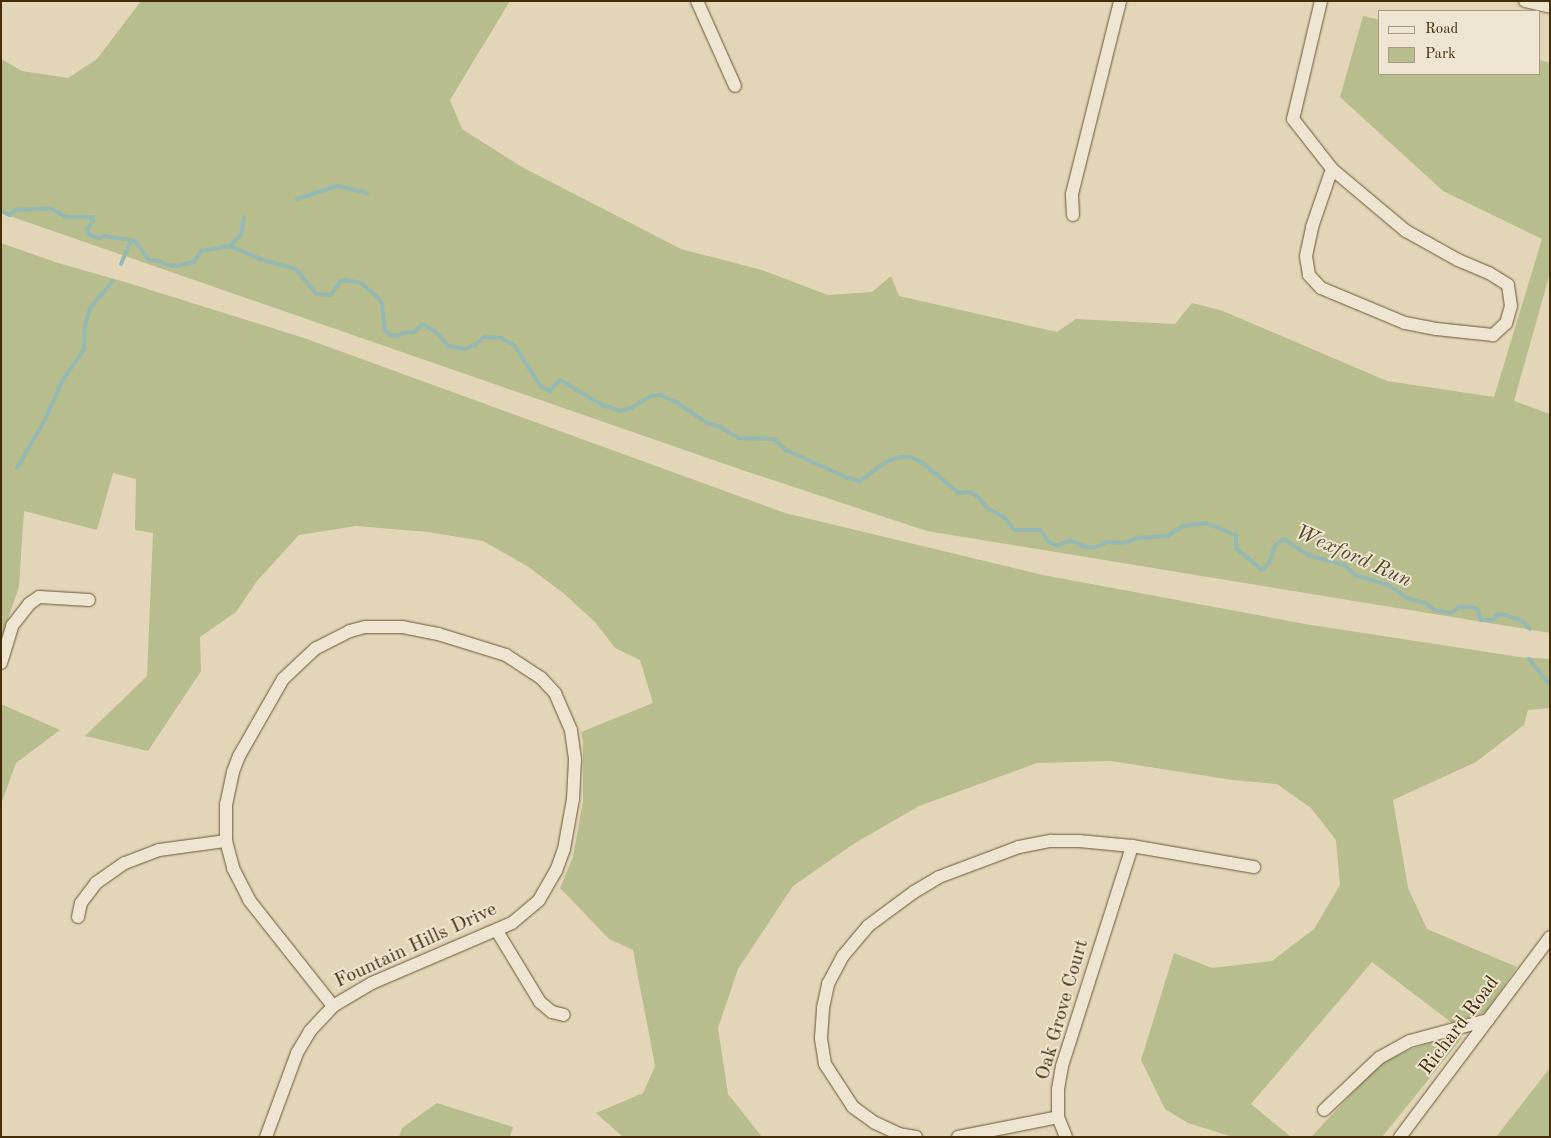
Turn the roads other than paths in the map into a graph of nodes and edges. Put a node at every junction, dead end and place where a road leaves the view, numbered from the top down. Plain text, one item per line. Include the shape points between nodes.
1 (697, 1) edge
2 (1120, 1) edge
3 (1321, 1) edge
4 (1525, 1) edge
5 (1550, 7) edge
6 (735, 86) dead end
7 (1332, 169) junction
8 (1073, 215) dead end
9 (89, 600) dead end
10 (1, 663) edge
11 (226, 841) junction
12 (1132, 846) junction
13 (1254, 867) dead end
14 (78, 917) dead end
15 (497, 931) junction
16 (1550, 937) edge
17 (333, 1006) junction
18 (564, 1015) dead end
19 (1488, 1020) junction
20 (1324, 1110) dead end
21 (1058, 1117) junction
22 (266, 1137) edge
23 (916, 1137) edge
24 (958, 1137) edge
25 (1066, 1137) edge
26 (1400, 1137) edge

1 - 6 street
2 - 8 street via 1072,194
3 - 7 street via 1293,119
4 - 5 street
7 - 7 street via 1312,227 1306,256 1309,275 1322,288 1405,323 1436,329 1493,335 1506,322 1511,306 1508,285 1406,231
9 - 10 street via 40,597 29,604 12,626
11 - 14 street via 159,850 125,863 91,889 81,903
11 - 15 street, Fountain Hills Drive via 226,804 240,756 283,679 316,648 350,631 382,626 438,634 481,646 525,666 555,693 571,730 575,759 573,800 564,849 556,871 539,900 519,918
11 - 17 street, Fountain Hills Drive via 233,868 249,900
12 - 13 street
12 - 21 street, Oak Grove Court via 1062,1066
12 - 23 street via 1051,841 1019,846 969,864 914,892 868,926 843,956 828,984 822,1008 821,1038 825,1064 853,1107 875,1123
15 - 17 street, Fountain Hills Drive via 372,983
15 - 18 street via 540,1002 552,1012
16 - 19 street, Richard Road
17 - 22 street, Fountain Hills Drive via 310,1031 297,1053
19 - 20 street via 1410,1042 1379,1058
19 - 26 street, Richard Road
21 - 24 street
21 - 25 street

